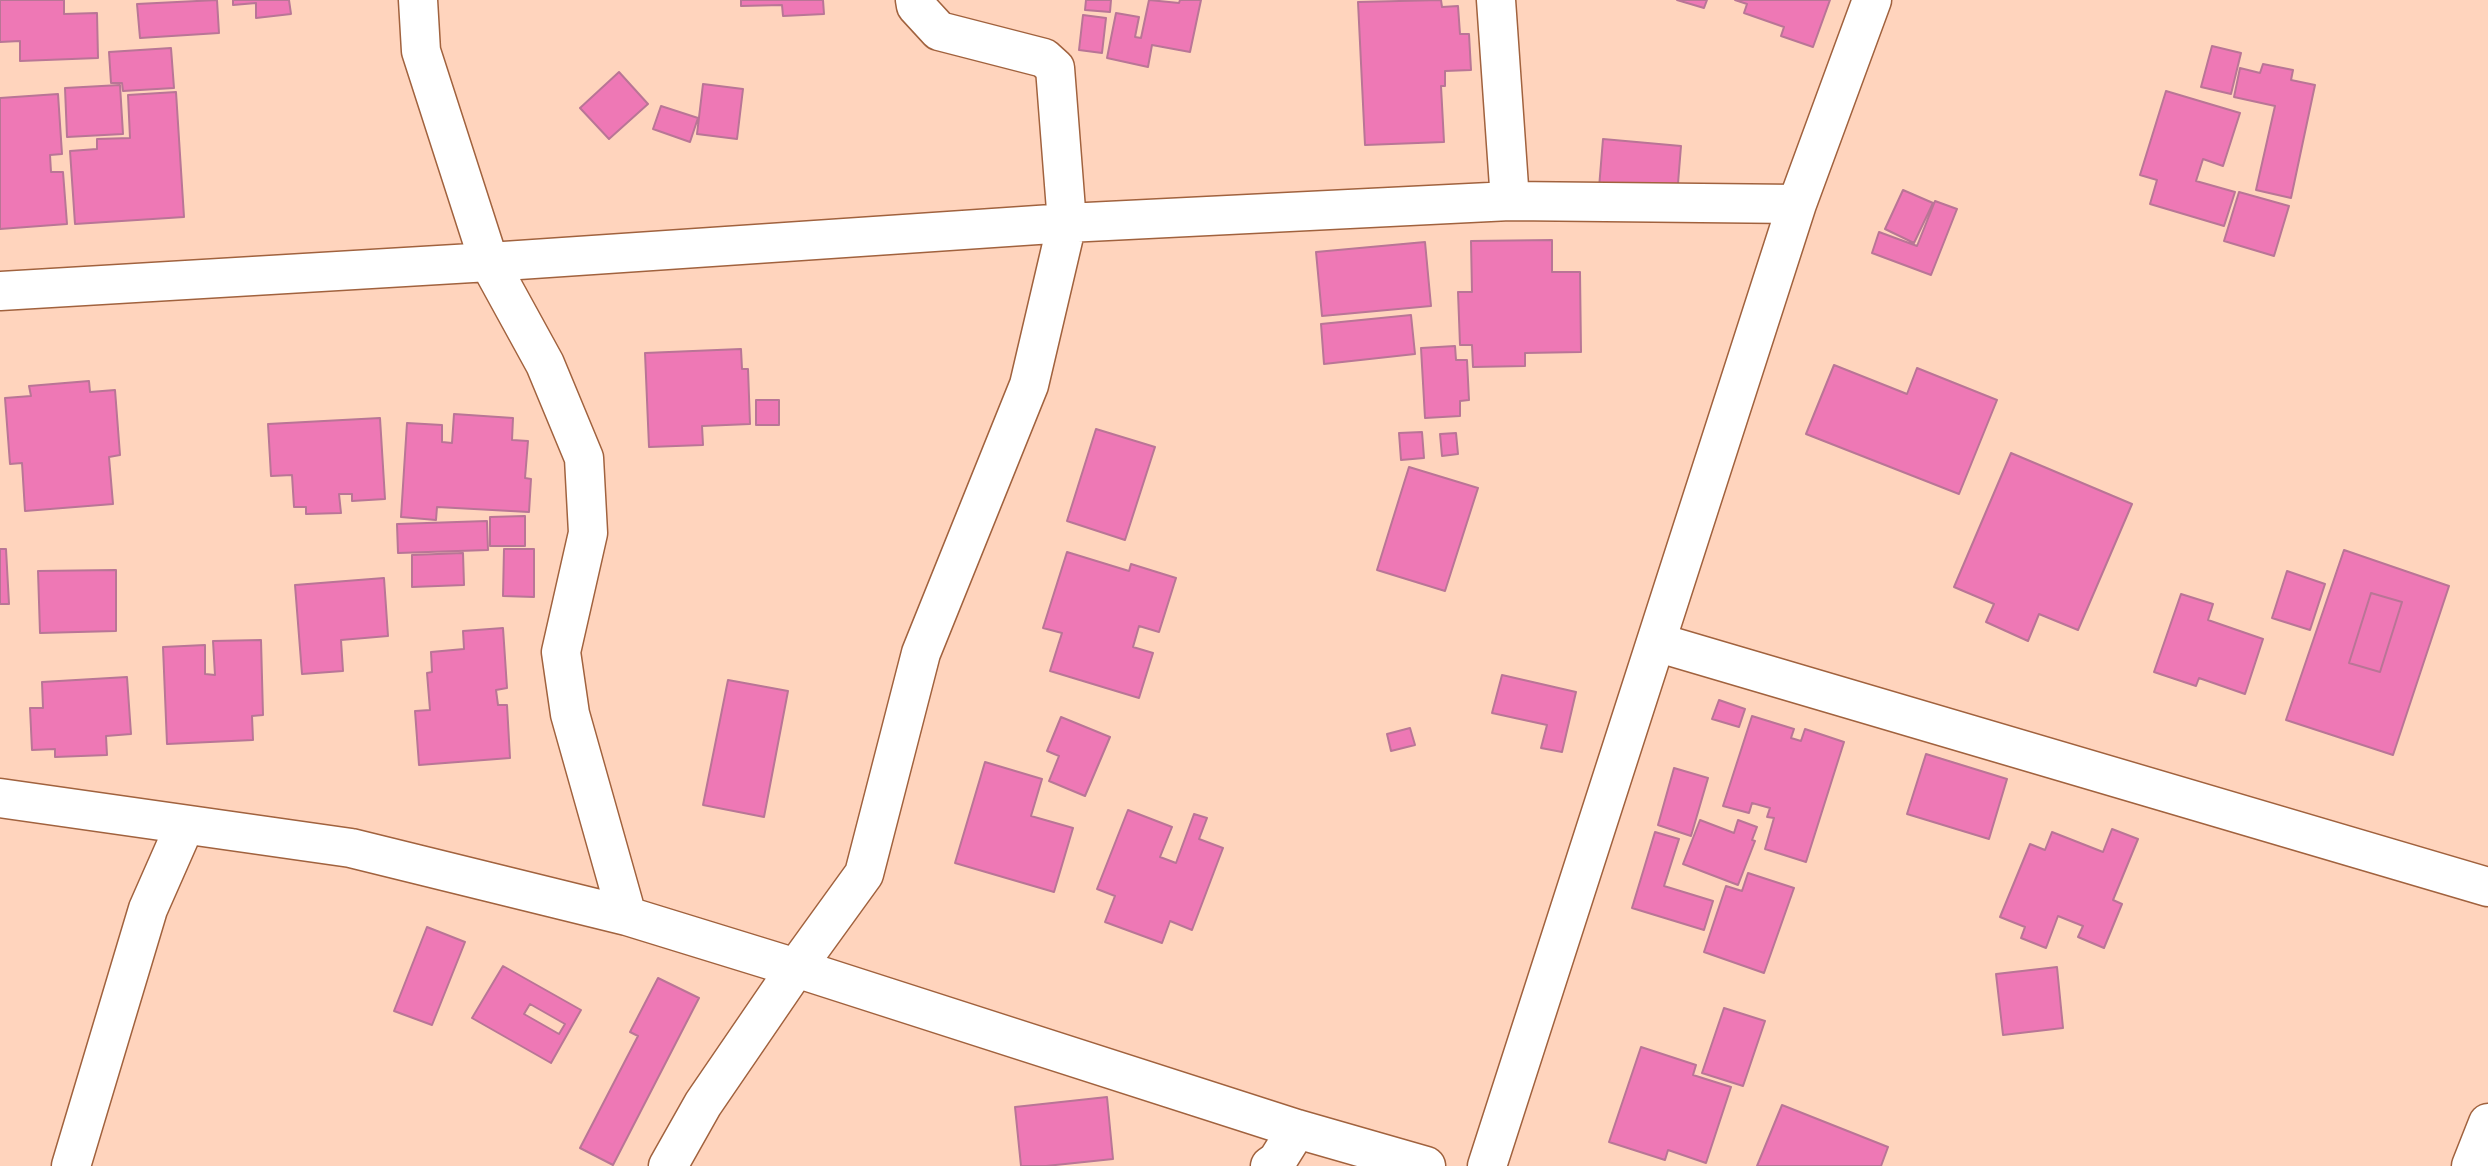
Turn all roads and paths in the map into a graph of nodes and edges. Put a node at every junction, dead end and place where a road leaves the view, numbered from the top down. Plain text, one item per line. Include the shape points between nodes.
1 (418, 0) edge
2 (915, 0) edge
3 (1496, 0) edge
4 (1872, 0) edge
5 (1510, 201) junction
6 (1797, 204) junction
7 (1066, 223) junction
8 (489, 262) junction
9 (0, 291) edge
10 (1656, 642) junction
11 (0, 798) edge
12 (185, 825) junction
13 (2488, 887) edge
14 (627, 916) junction
15 (796, 968) junction
16 (2488, 1123) edge
17 (1297, 1129) junction
18 (71, 1166) edge
19 (668, 1166) edge
20 (1270, 1166) edge
21 (1426, 1166) edge
22 (1487, 1166) edge
23 (2471, 1166) edge

1 - 8 street via 421,51
2 - 7 street via 939,32 1044,58 1055,68
3 - 5 street
4 - 6 street
5 - 6 street
5 - 7 street
6 - 10 street
7 - 8 street
7 - 15 street via 1029,385 921,653 864,874
8 - 9 street
8 - 14 street via 545,364 584,458 588,533 561,652 570,714
10 - 13 street
10 - 22 street
11 - 12 street
12 - 14 street via 351,848
12 - 18 street via 148,909
14 - 15 street
15 - 17 street
15 - 19 street
16 - 23 street
17 - 20 street
17 - 21 street

